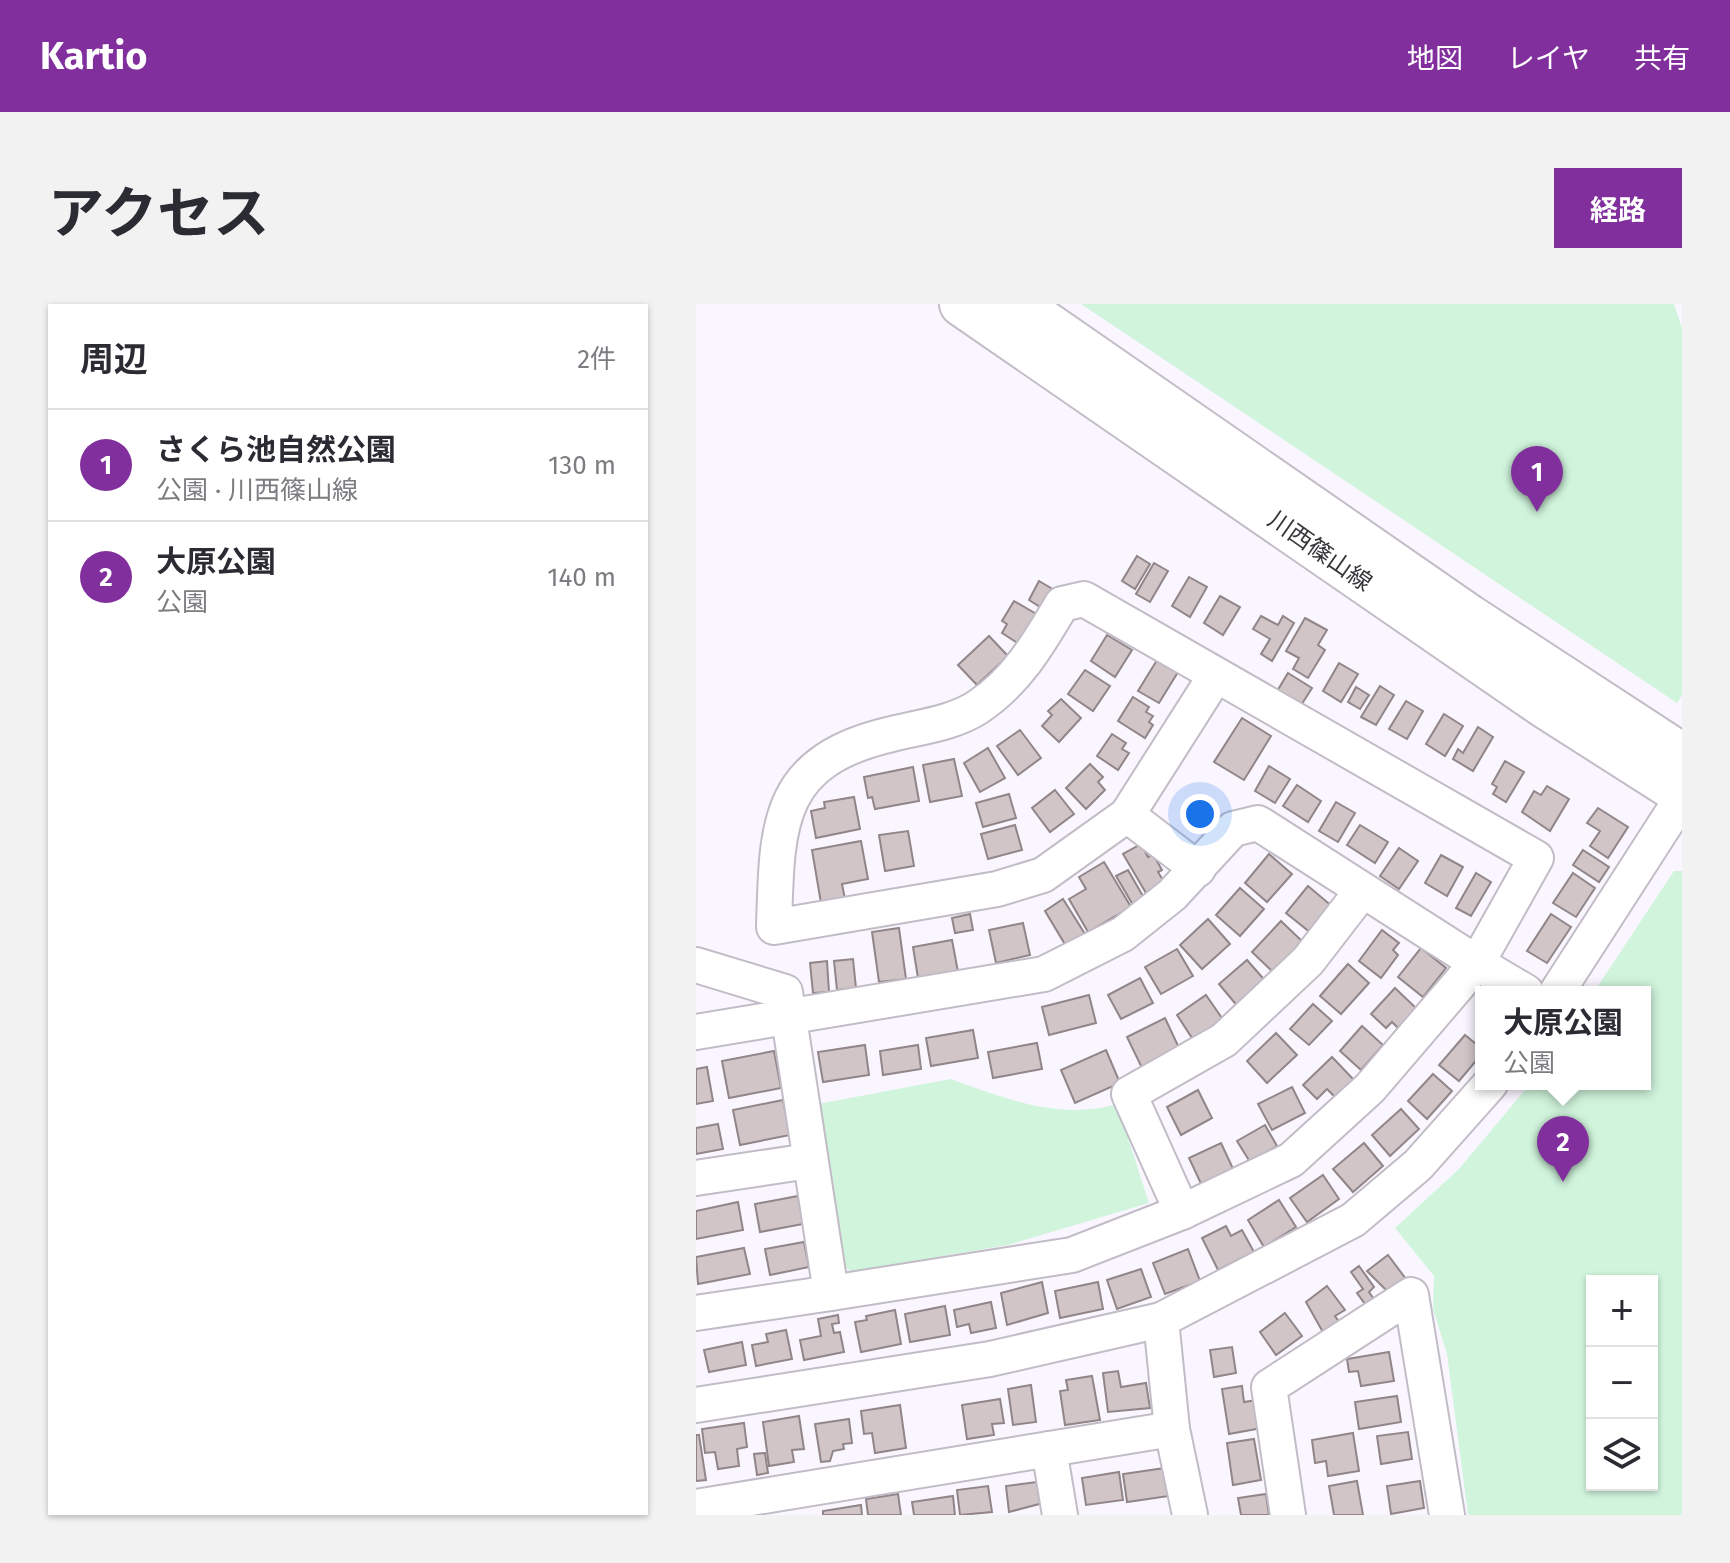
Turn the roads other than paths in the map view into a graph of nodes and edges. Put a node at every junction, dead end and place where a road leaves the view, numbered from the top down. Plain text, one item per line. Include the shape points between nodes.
1 (962, 304) edge
2 (1017, 304) edge
3 (1216, 675) junction
4 (1682, 756) edge
5 (1682, 796) edge
6 (1127, 815) junction
7 (1198, 869) junction
8 (1362, 891) junction
9 (1477, 963) junction
10 (696, 965) edge
11 (1516, 986) edge
12 (1561, 986) edge
13 (790, 1017) junction
14 (696, 1032) edge
15 (1485, 1090) edge
16 (809, 1161) junction
17 (696, 1178) edge
18 (1182, 1212) junction
19 (831, 1293) junction
20 (696, 1313) edge
21 (1161, 1320) junction
22 (696, 1405) edge
23 (1172, 1429) junction
24 (1049, 1449) junction
25 (696, 1507) edge
26 (1060, 1515) edge
27 (1190, 1515) edge
28 (1288, 1515) edge
29 (1447, 1515) edge

1 - 5 main road, 川西篠山線
2 - 4 main road, 川西篠山線 via 1469,617
3 - 6 street
3 - 6 street via 1084,599 1062,604 1032,656 976,708 941,723 836,751 807,776 787,809 777,847 774,927 997,889 1043,875
3 - 9 street via 1536,858
5 - 12 street
6 - 7 street
7 - 8 street via 1233,829 1258,823
7 - 13 street via 1123,934 1044,974
8 - 9 street
8 - 18 street via 1308,961 1224,1040 1129,1094
9 - 11 street
9 - 18 street via 1370,1088 1291,1160
10 - 13 street via 785,992
13 - 14 street
13 - 16 street
15 - 21 street via 1418,1165 1353,1220
16 - 17 street
16 - 19 street
18 - 19 street via 1072,1255
19 - 20 street
21 - 22 street via 990,1359
21 - 23 street
23 - 24 street
23 - 27 street
24 - 25 street
24 - 26 street
28 - 29 street via 1269,1387 1411,1295

